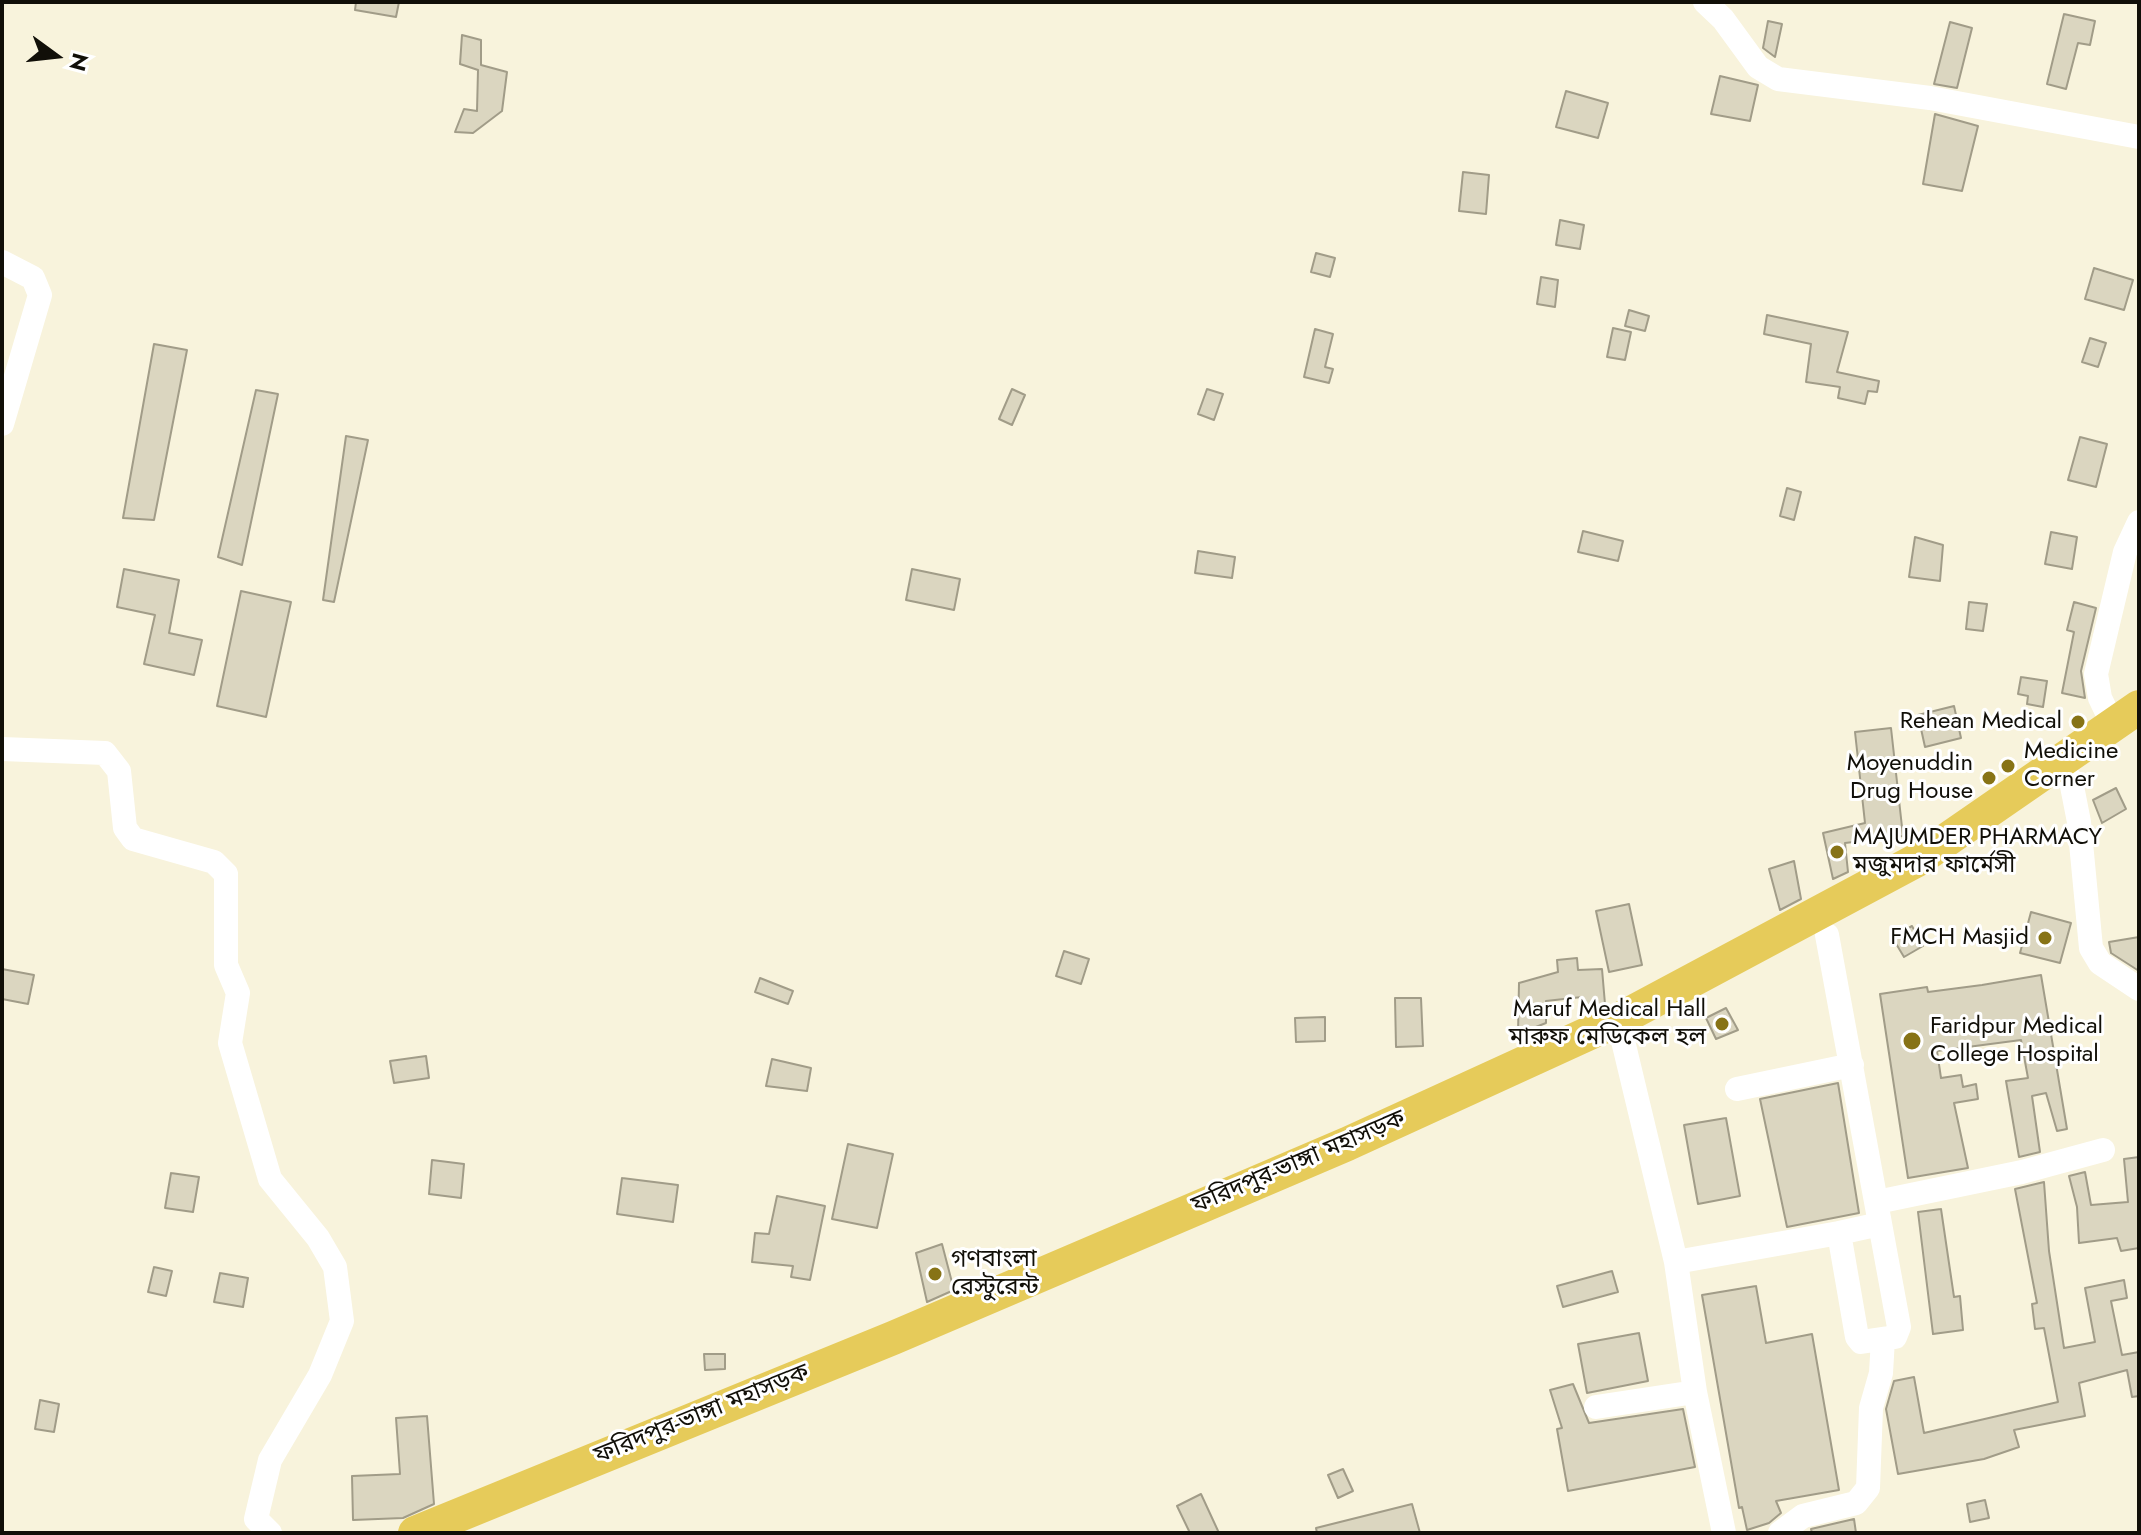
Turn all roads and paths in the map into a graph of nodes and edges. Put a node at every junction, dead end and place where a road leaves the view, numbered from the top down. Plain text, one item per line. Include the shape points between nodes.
1 (1705, 2) edge
2 (2139, 137) edge
3 (2, 262) edge
4 (2, 424) edge
5 (2139, 522) edge
6 (2130, 722) edge
7 (2, 749) edge
8 (2065, 772) junction
9 (1823, 925) junction
10 (2139, 989) edge
11 (1621, 1032) junction
12 (1852, 1065) junction
13 (1737, 1089) dead end
14 (2103, 1150) dead end
15 (1879, 1213) junction
16 (1839, 1233) junction
17 (1676, 1262) junction
18 (1883, 1339) junction
19 (1695, 1392) junction
20 (1596, 1407) dead end
21 (270, 1533) edge
22 (415, 1533) edge
23 (473, 1533) edge
24 (1724, 1533) edge
25 (1780, 1533) edge

1 - 2 street via 1758,67 1778,79 1930,98
3 - 4 street via 33,278 40,295
5 - 6 street via 2125,552 2096,674 2100,698
6 - 8 highway, ফরিদপুর-ভাঙ্গা মহাসড়ক
7 - 21 street via 105,753 119,771 125,828 133,839 214,862 226,874 226,965 238,993 230,1043 270,1179 335,1267 342,1321 320,1375 270,1460 256,1519
8 - 9 highway, ফরিদপুর-ভাঙ্গা মহাসড়ক via 1931,879
8 - 10 street via 2079,822 2091,948 2100,963
9 - 11 highway, ফরিদপুর-ভাঙ্গা মহাসড়ক
9 - 12 street
11 - 17 street
11 - 22 highway, ফরিদপুর-ভাঙ্গা মহাসড়ক
11 - 23 highway, ফরিদপুর-ভাঙ্গা মহাসড়ক via 1356,1165 901,1359
12 - 13 street
12 - 15 street
14 - 15 street
15 - 16 street
15 - 18 street via 1899,1327 1895,1337
16 - 17 street
16 - 18 street via 1857,1337 1868,1342
17 - 19 street
18 - 25 street via 1863,1498 1803,1516
19 - 20 street
19 - 24 street

